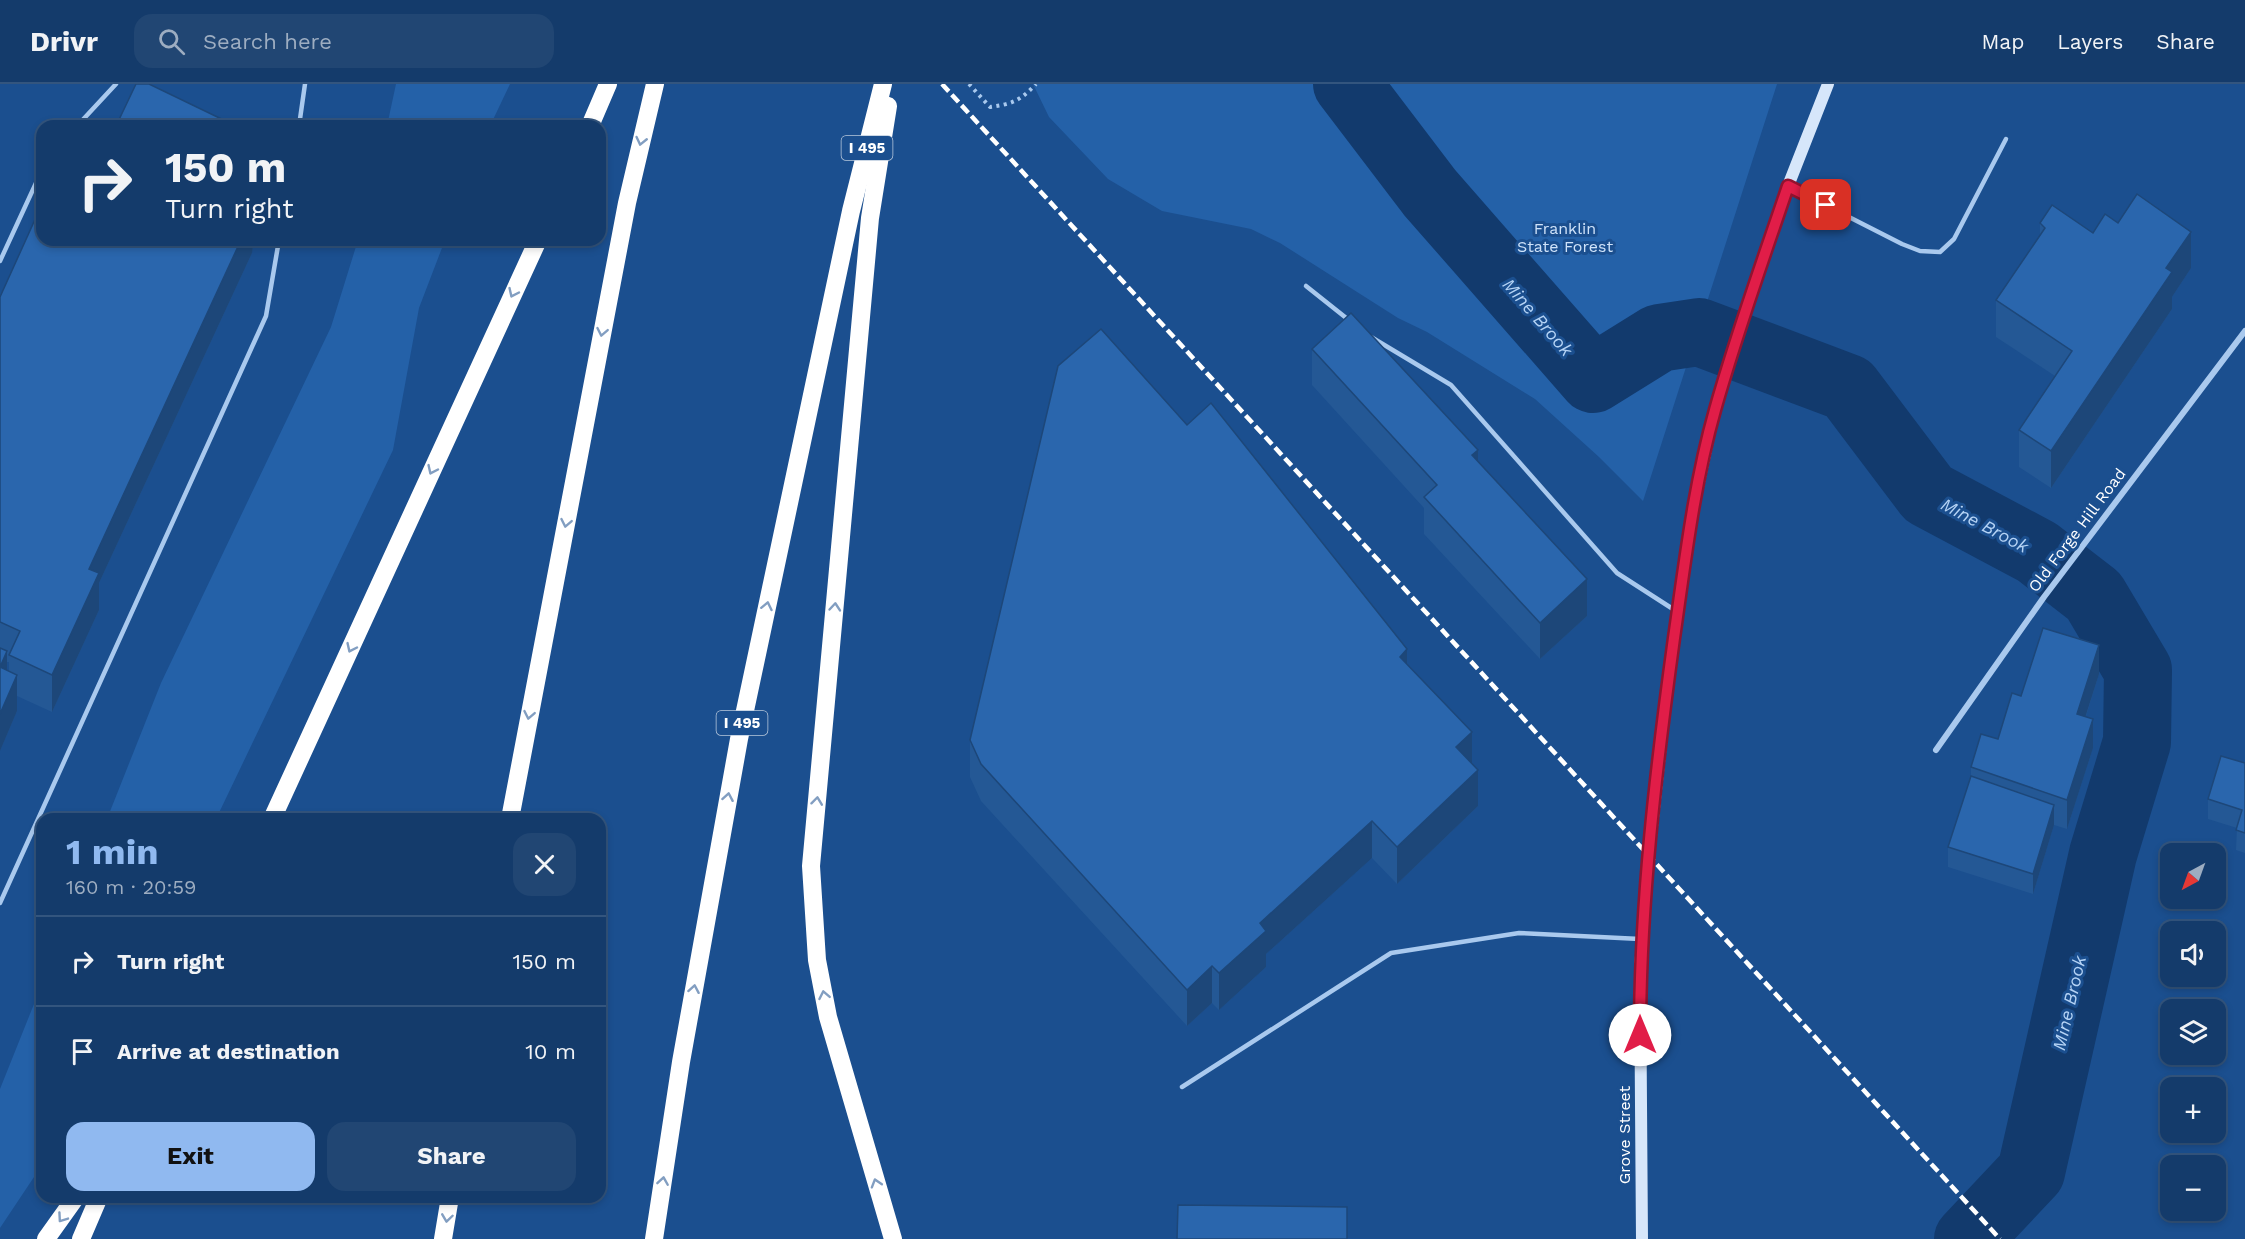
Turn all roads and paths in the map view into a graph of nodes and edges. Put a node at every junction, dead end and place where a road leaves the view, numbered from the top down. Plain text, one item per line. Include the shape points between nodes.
1 (116, 84) edge
2 (305, 84) edge
3 (608, 84) edge
4 (655, 84) edge
5 (883, 84) edge
6 (892, 84) edge
7 (969, 84) edge
8 (1036, 84) edge
9 (1828, 84) edge
10 (83, 120) edge
11 (300, 120) edge
12 (593, 120) edge
13 (2006, 139) dead end
14 (36, 183) edge
15 (1788, 186) junction
16 (278, 246) edge
17 (535, 246) edge
18 (0, 261) edge
19 (1306, 286) dead end
20 (1356, 326) edge
21 (2245, 331) edge
22 (1365, 333) edge
23 (1678, 612) junction
24 (1936, 750) dead end
25 (41, 813) edge
26 (275, 813) edge
27 (511, 813) edge
28 (36, 824) edge
29 (0, 903) edge
30 (1642, 939) junction
31 (1182, 1088) dead end
32 (72, 1203) edge
33 (96, 1203) edge
34 (449, 1203) edge
35 (46, 1239) edge
36 (81, 1239) edge
37 (443, 1239) edge
38 (654, 1239) edge
39 (893, 1239) edge
40 (1642, 1239) edge

1 - 10 lane
2 - 11 lane
3 - 12 highway
4 -> 27 highway via 627,203
38 -> 5 highway, I 495 via 738,739 851,211
39 -> 6 highway via 828,1017 817,960 811,866 870,218
7 - 8 path via 990,106 1010,104
9 - 15 main road, Grove Street
13 - 15 lane via 1954,239 1940,252 1920,251 1902,244
14 - 18 lane
15 - 23 main road, Grove Street via 1714,412 1694,505
16 - 25 lane via 266,316
17 -> 26 highway
19 - 20 lane
21 - 24 street, Old Forge Hill Road via 2044,597
22 - 23 lane via 1451,385 1617,573
23 - 30 main road, Grove Street
28 - 29 lane
30 - 31 lane via 1519,933 1392,953
30 - 40 main road, Grove Street
32 -> 35 highway
33 - 36 highway
34 -> 37 highway

